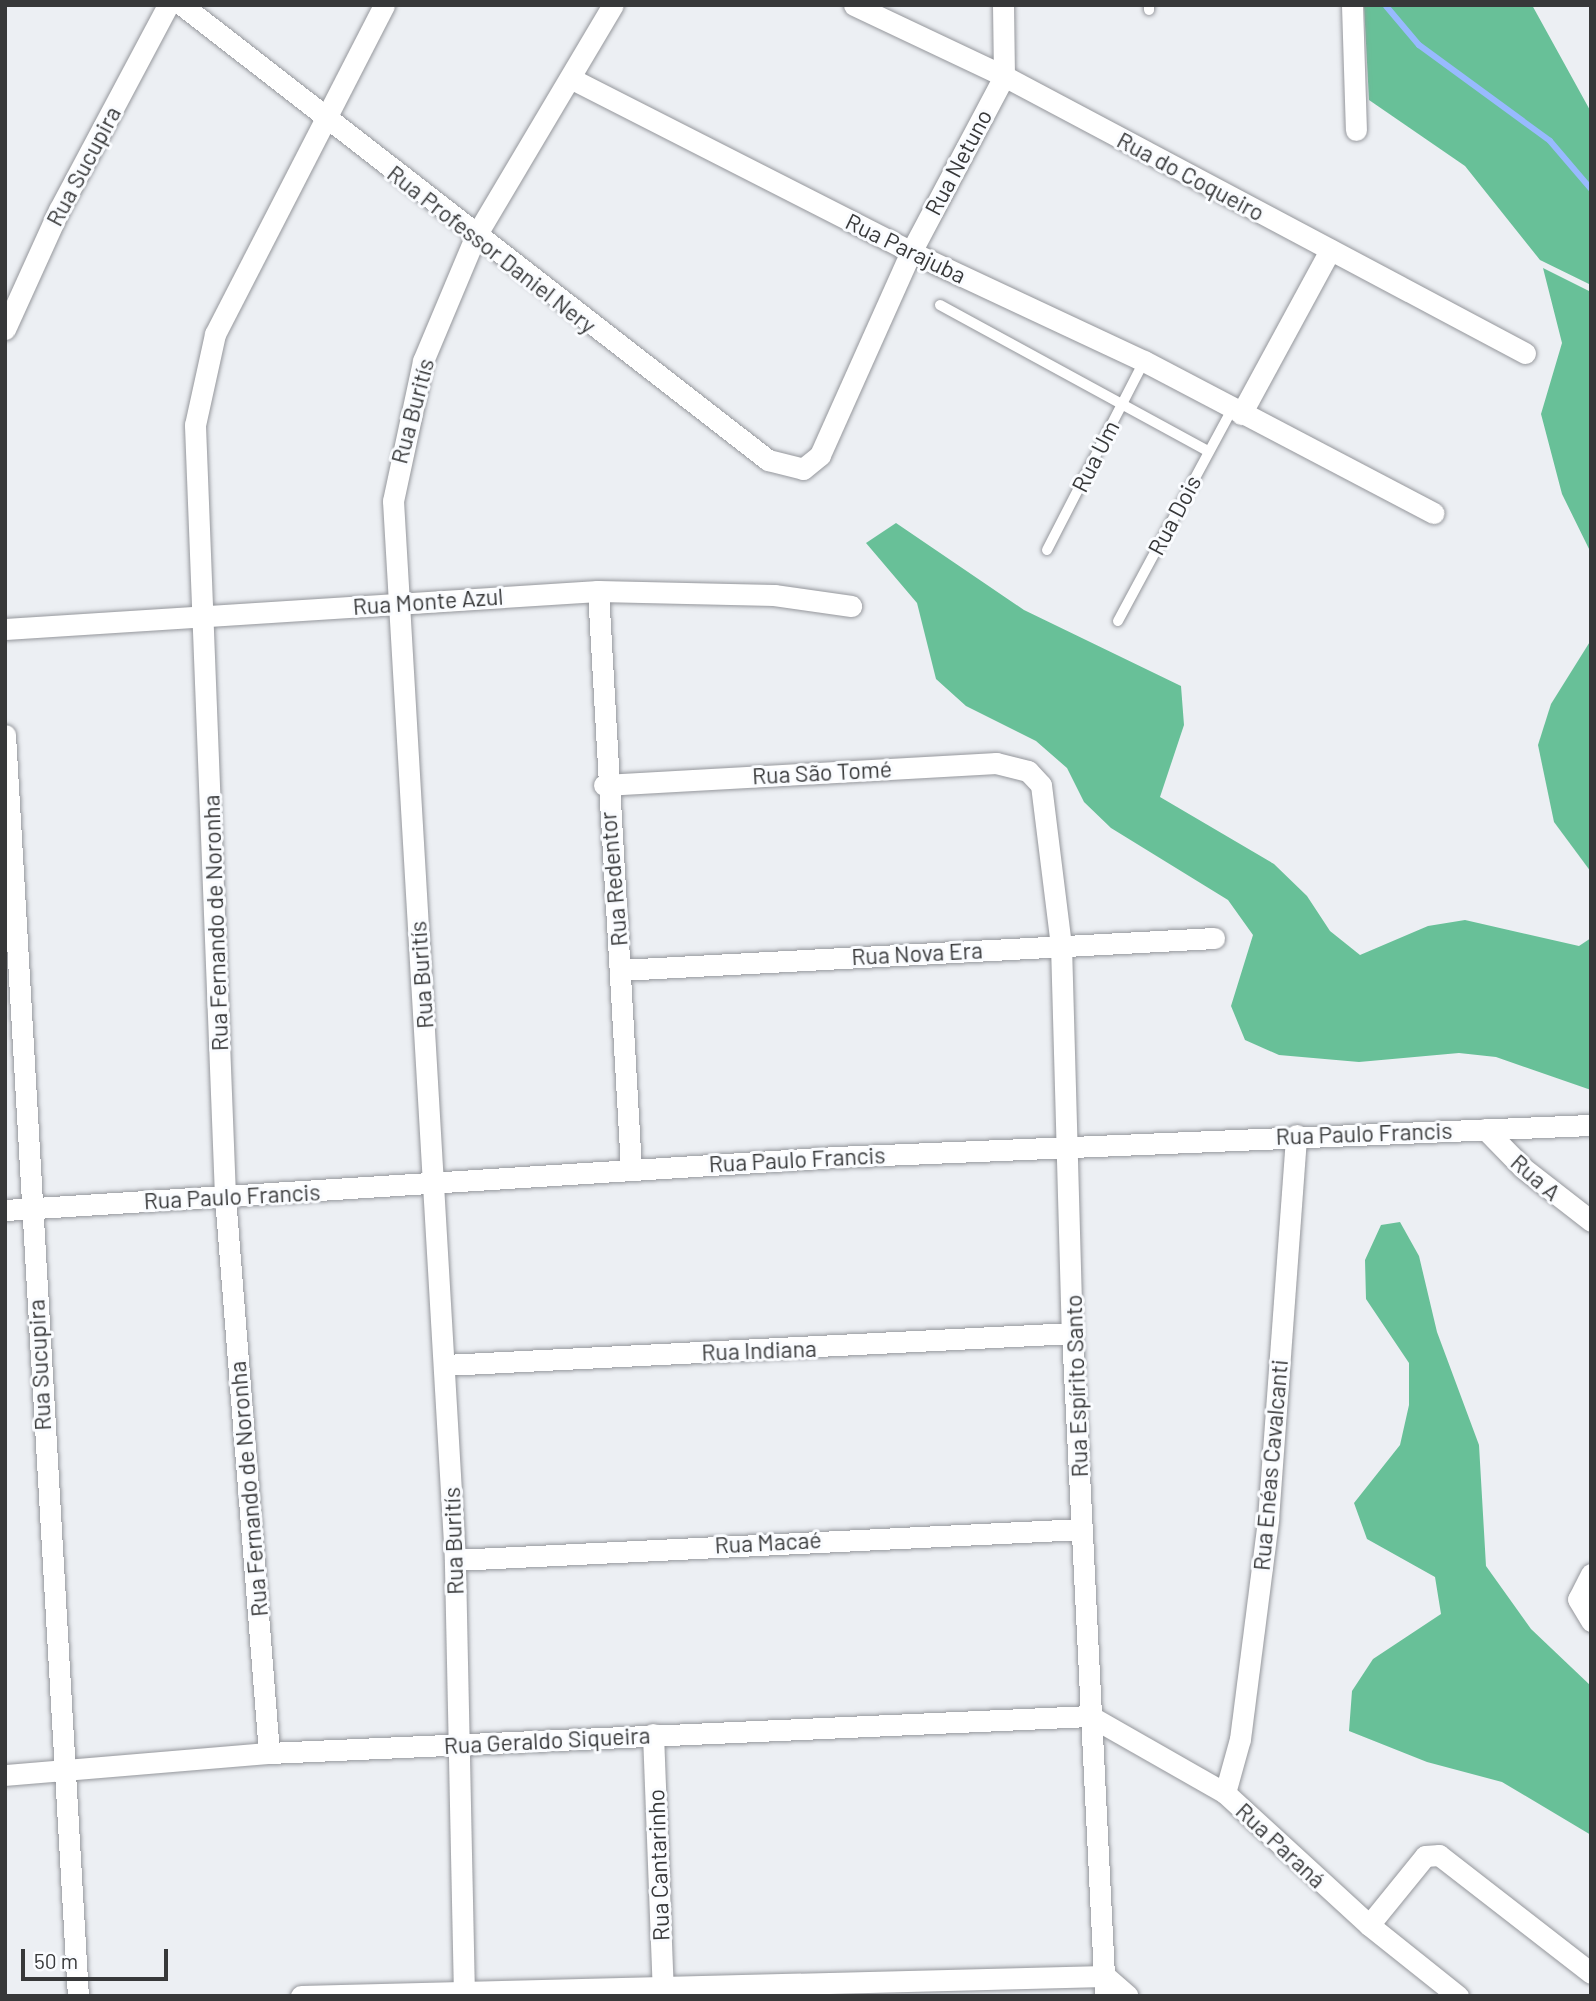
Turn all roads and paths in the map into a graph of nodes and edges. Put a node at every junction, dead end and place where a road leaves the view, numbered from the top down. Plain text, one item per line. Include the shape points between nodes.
1 (168, 5) edge
2 (182, 5) edge
3 (384, 5) edge
4 (613, 5) edge
5 (854, 5) edge
6 (1003, 5) edge
7 (1352, 5) edge
8 (1004, 76) junction
9 (572, 79) junction
10 (324, 119) junction
11 (1356, 130) dead end
12 (475, 237) junction
13 (1331, 250) junction
14 (911, 252) junction
15 (940, 305) dead end
16 (5, 329) edge
17 (1525, 353) dead end
18 (1144, 361) junction
19 (1123, 402) junction
20 (1236, 411) junction
21 (1208, 451) junction
22 (812, 465) joint
23 (1433, 513) dead end
24 (1047, 550) dead end
25 (598, 591) junction
26 (398, 602) junction
27 (851, 606) dead end
28 (204, 620) junction
29 (1118, 621) dead end
30 (5, 629) edge
31 (5, 735) edge
32 (1037, 778) joint
33 (604, 785) junction
34 (1214, 938) dead end
35 (1061, 945) junction
36 (621, 971) junction
37 (1591, 1125) edge
38 (1485, 1129) junction
39 (1296, 1135) junction
40 (1072, 1145) junction
41 (631, 1168) junction
42 (433, 1180) junction
43 (225, 1196) junction
44 (30, 1209) junction
45 (5, 1210) edge
46 (1591, 1221) edge
47 (1073, 1333) junction
48 (445, 1365) junction
49 (1082, 1530) junction
50 (455, 1560) junction
51 (1591, 1574) edge
52 (1586, 1614) edge
53 (1090, 1716) junction
54 (653, 1734) junction
55 (456, 1746) junction
56 (269, 1753) junction
57 (63, 1772) junction
58 (5, 1775) edge
59 (1225, 1793) junction
60 (1369, 1925) junction
61 (1591, 1973) edge
62 (1105, 1986) edge
63 (880, 1988) edge
64 (663, 1990) edge
65 (464, 1993) edge
66 (78, 1996) edge
67 (301, 1996) edge
68 (1128, 1996) edge
69 (1458, 1996) edge

1 - 16 street, Rua Sucupira via 59,210
2 - 10 street, Rua Professor Daniel Nery
3 - 10 street, Rua Fernando de Noronha
4 - 9 street, Rua Buritís
5 - 8 street, Rua do Coqueiro
6 - 8 street, Rua Netuno
7 - 11 street
8 - 13 street, Rua do Coqueiro
8 - 14 street, Rua Netuno
9 - 12 street, Rua Buritís
9 - 14 street, Rua Parajuba
10 - 12 street, Rua Professor Daniel Nery
10 - 28 street, Rua Fernando de Noronha via 215,334 194,446
12 - 22 street, Rua Professor Daniel Nery via 768,460 794,469
12 - 26 street, Rua Buritís via 423,361 404,432 393,501
13 - 17 street, Rua do Coqueiro
13 - 20 street
14 - 18 street, Rua Parajuba
14 - 22 street, Rua Netuno
15 - 19 lane
18 - 19 lane, Rua Um
18 - 20 street, Rua Parajuba
19 - 21 lane
19 - 24 lane, Rua Um
20 - 21 lane, Rua Dois
20 - 23 street, Rua Parajuba
21 - 29 lane, Rua Dois
25 - 26 street, Rua Monte Azul
25 - 27 street, Rua Monte Azul via 774,594
25 - 33 street, Rua Redentor
26 - 28 street, Rua Monte Azul
26 - 42 street, Rua Buritís
28 - 30 street, Rua Monte Azul
28 - 43 street, Rua Fernando de Noronha
31 - 44 street, Rua Sucupira
32 - 33 street, Rua São Tomé via 996,763
32 - 35 street, Rua Espírito Santo
33 - 36 street, Rua Redentor
34 - 35 street, Rua Nova Era
35 - 36 street, Rua Nova Era
35 - 40 street, Rua Espírito Santo
36 - 41 street, Rua Redentor
37 - 38 street, Rua Paulo Francis
38 - 39 street, Rua Paulo Francis
38 - 46 street, Rua A via 1522,1168
39 - 40 street, Rua Paulo Francis
39 - 59 street, Rua Enéas Cavalcanti via 1268,1519 1240,1739
40 - 41 street, Rua Paulo Francis
40 - 47 street, Rua Espírito Santo
41 - 42 street, Rua Paulo Francis
42 - 43 street, Rua Paulo Francis
42 - 48 street, Rua Buritís
43 - 44 street, Rua Paulo Francis
43 - 56 street, Rua Fernando de Noronha
44 - 45 street, Rua Paulo Francis
44 - 57 street, Rua Sucupira
47 - 48 street, Rua Indiana
47 - 49 street, Rua Espírito Santo
48 - 50 street, Rua Buritís
49 - 50 street, Rua Macaé
49 - 53 street, Rua Espírito Santo
50 - 55 street, Rua Buritís
51 - 52 street via 1580,1589
53 - 54 street, Rua Geraldo Siqueira
53 - 59 street, Rua Paraná
53 - 62 street, Rua Espírito Santo
54 - 55 street, Rua Geraldo Siqueira
54 - 64 street, Rua Cantarinho
55 - 56 street, Rua Geraldo Siqueira
55 - 65 street, Rua Buritís
56 - 57 street, Rua Geraldo Siqueira
57 - 58 street, Rua Geraldo Siqueira
57 - 66 street, Rua Sucupira
59 - 60 street, Rua Paraná
60 - 61 street via 1424,1856 1439,1855
60 - 69 street, Rua Paraná
62 - 63 street
62 - 68 street
63 - 64 street
64 - 65 street
65 - 67 street

